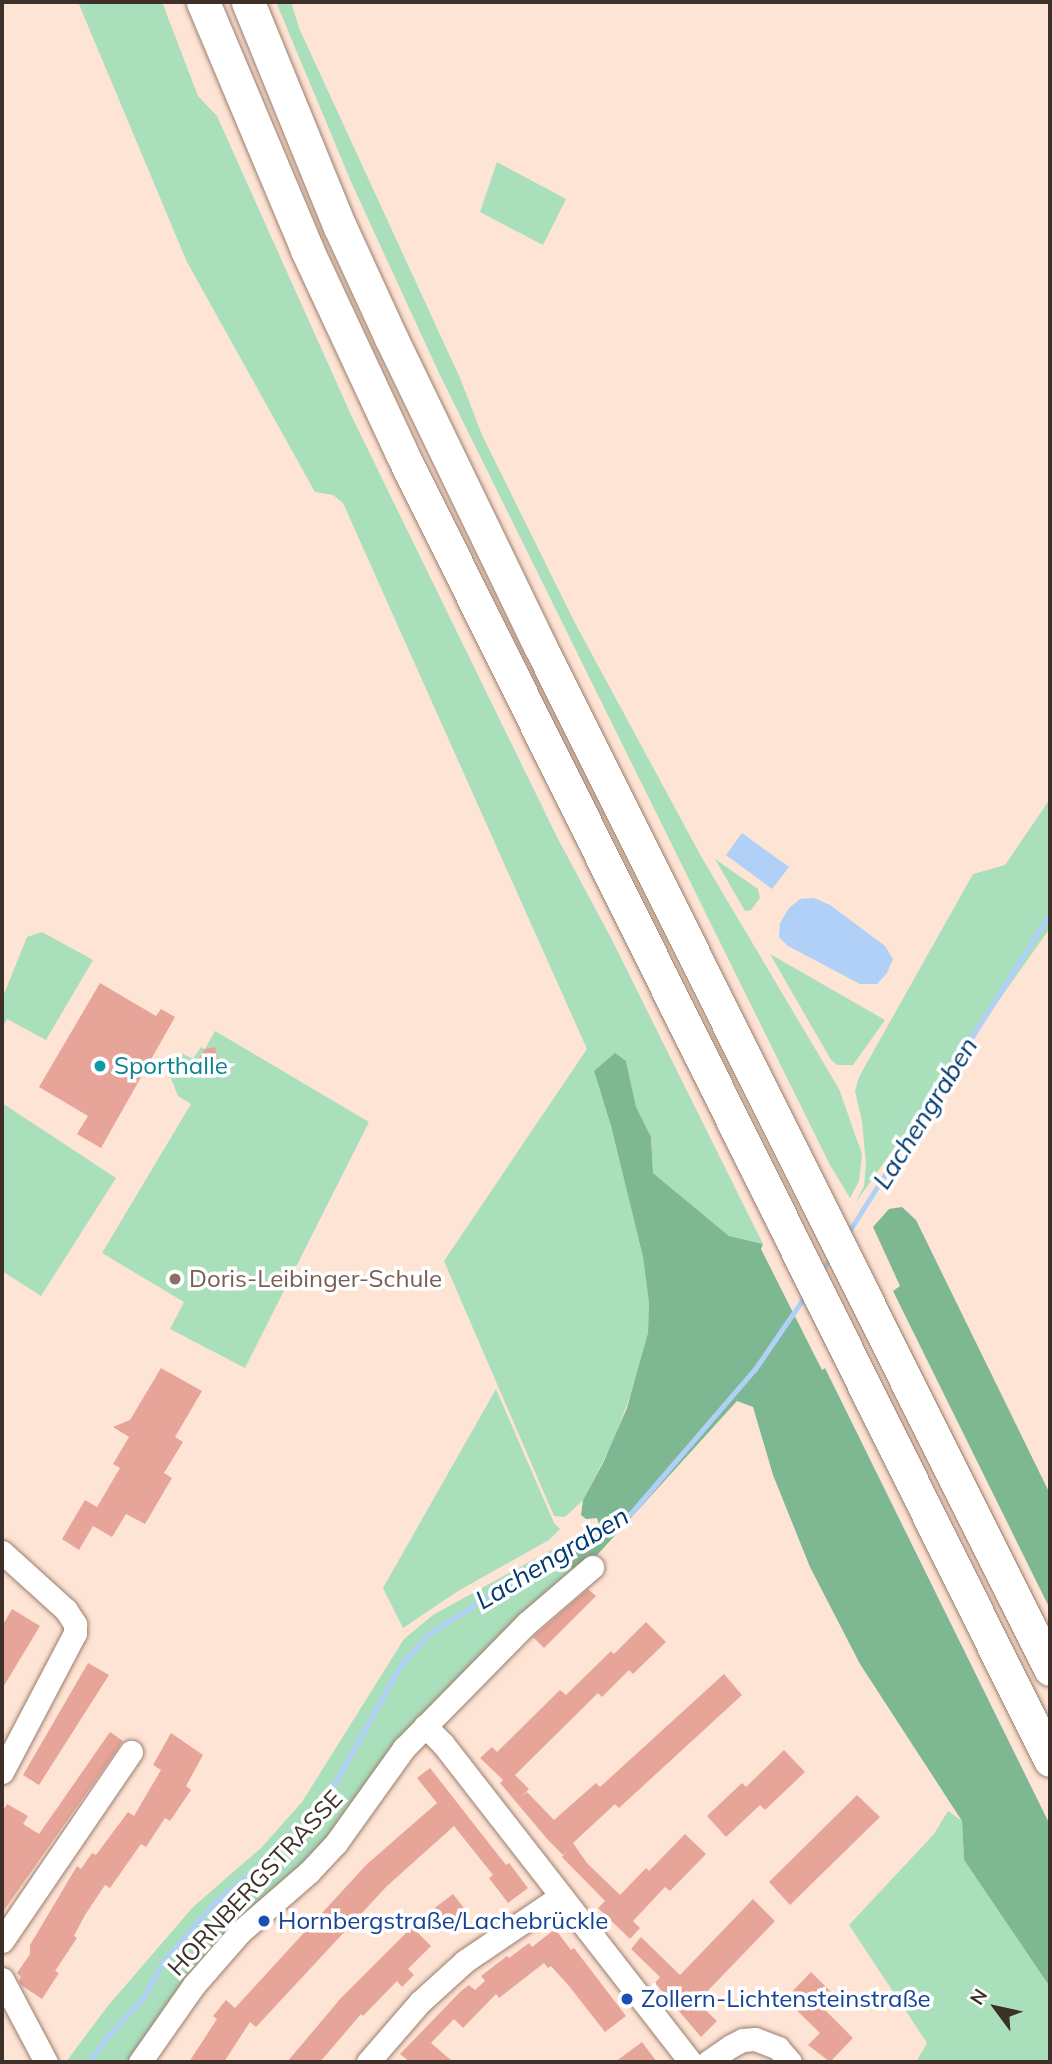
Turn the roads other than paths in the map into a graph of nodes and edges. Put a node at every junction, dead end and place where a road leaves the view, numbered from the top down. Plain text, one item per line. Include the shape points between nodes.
1 (203, 2) edge
2 (248, 2) edge
3 (2, 1552) edge
4 (592, 1567) dead end
5 (1050, 1668) edge
6 (425, 1726) junction
7 (131, 1752) dead end
8 (1050, 1760) edge
9 (2, 1772) edge
10 (561, 1896) junction
11 (2, 1941) edge
12 (2, 1979) edge
13 (46, 2062) edge
14 (140, 2062) edge
15 (368, 2062) edge
16 (691, 2062) edge
17 (708, 2062) edge
18 (790, 2062) edge

1 - 8 highway via 307,250 401,452
2 - 5 highway via 391,338 546,659
3 - 9 street via 66,1610 75,1633
4 - 6 street, HORNBERGSTRASSE via 527,1623
6 - 10 street
6 - 14 street, HORNBERGSTRASSE via 336,1843 240,1932 194,1985
7 - 11 street
10 - 15 street via 465,1961 420,2002
10 - 16 street
12 - 13 street
17 - 18 street via 731,2046 755,2039 778,2048

